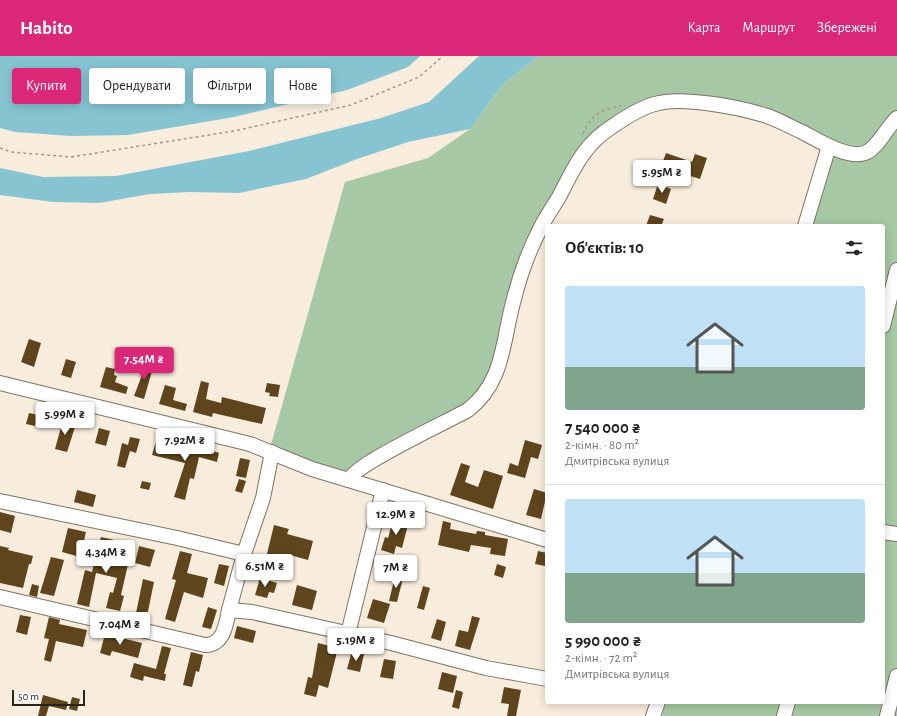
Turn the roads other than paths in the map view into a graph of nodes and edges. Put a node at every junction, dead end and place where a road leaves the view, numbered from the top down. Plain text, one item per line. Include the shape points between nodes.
1 (897, 118) edge
2 (829, 146) junction
3 (806, 224) edge
4 (897, 270) edge
5 (885, 318) edge
6 (0, 383) edge
7 (272, 452) junction
8 (349, 480) junction
9 (383, 490) junction
10 (0, 501) edge
11 (885, 532) edge
12 (897, 534) edge
13 (545, 539) edge
14 (244, 554) junction
15 (0, 597) edge
16 (229, 610) junction
17 (348, 634) junction
18 (897, 676) edge
19 (545, 679) edge
20 (787, 704) edge
21 (784, 716) edge
22 (887, 716) edge

1 - 2 street via 873,149 866,152 851,153
2 - 3 street
2 - 8 street via 765,115 687,101 652,104 607,130 579,157 536,237 519,281 502,354 495,378 489,388 468,410 386,453 353,474
4 - 5 street
6 - 7 street via 232,439
7 - 8 street via 304,466
7 - 14 street via 263,498
8 - 9 street
9 - 13 street
9 - 17 street
10 - 14 street
11 - 12 street
14 - 16 street
15 - 16 street via 205,645 213,644 220,638
16 - 17 street via 257,612
17 - 19 street via 486,668
18 - 22 street
20 - 21 street

